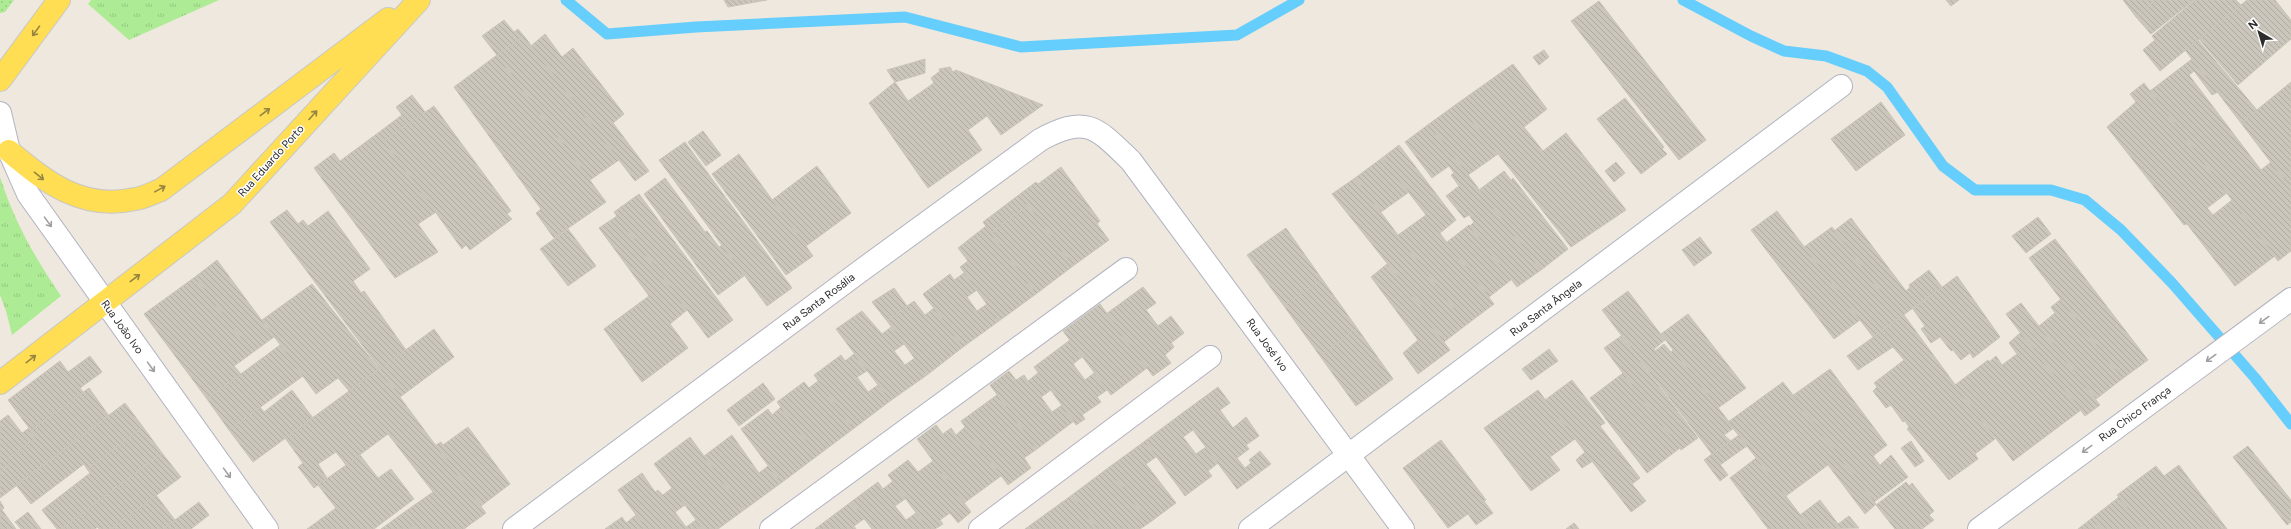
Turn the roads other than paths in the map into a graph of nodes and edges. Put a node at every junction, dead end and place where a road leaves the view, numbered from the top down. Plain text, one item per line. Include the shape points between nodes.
1 (59, 0) edge
2 (413, 0) edge
3 (418, 0) edge
4 (0, 80) edge
5 (1841, 86) dead end
6 (0, 114) edge
7 (9, 151) junction
8 (1131, 161) joint
9 (1126, 268) dead end
10 (2291, 299) edge
11 (104, 302) junction
12 (1210, 357) dead end
13 (0, 383) edge
14 (1349, 456) junction
15 (267, 529) edge
16 (514, 529) edge
17 (771, 529) edge
18 (980, 529) edge
19 (1250, 529) edge
20 (1403, 529) edge
21 (1979, 529) edge

1 -> 4 main road
7 -> 2 main road via 45,181 71,194 99,202 135,200 161,190
11 -> 3 main road, Rua Eduardo Porto via 232,204
5 - 14 street, Rua Santa Ângela
6 - 7 street, Rua João Ivo
7 -> 11 street, Rua João Ivo via 28,194
8 - 14 street, Rua José Ivo
8 - 16 street, Rua Santa Rosália via 1106,137 1089,126 1061,128 1040,140
9 - 17 street
10 -> 21 street, Rua Chico França
13 -> 11 main road, Rua Eduardo Porto
11 -> 15 street, Rua João Ivo
12 - 18 street
14 - 19 street, Rua Santa Ângela
14 - 20 street, Rua José Ivo

